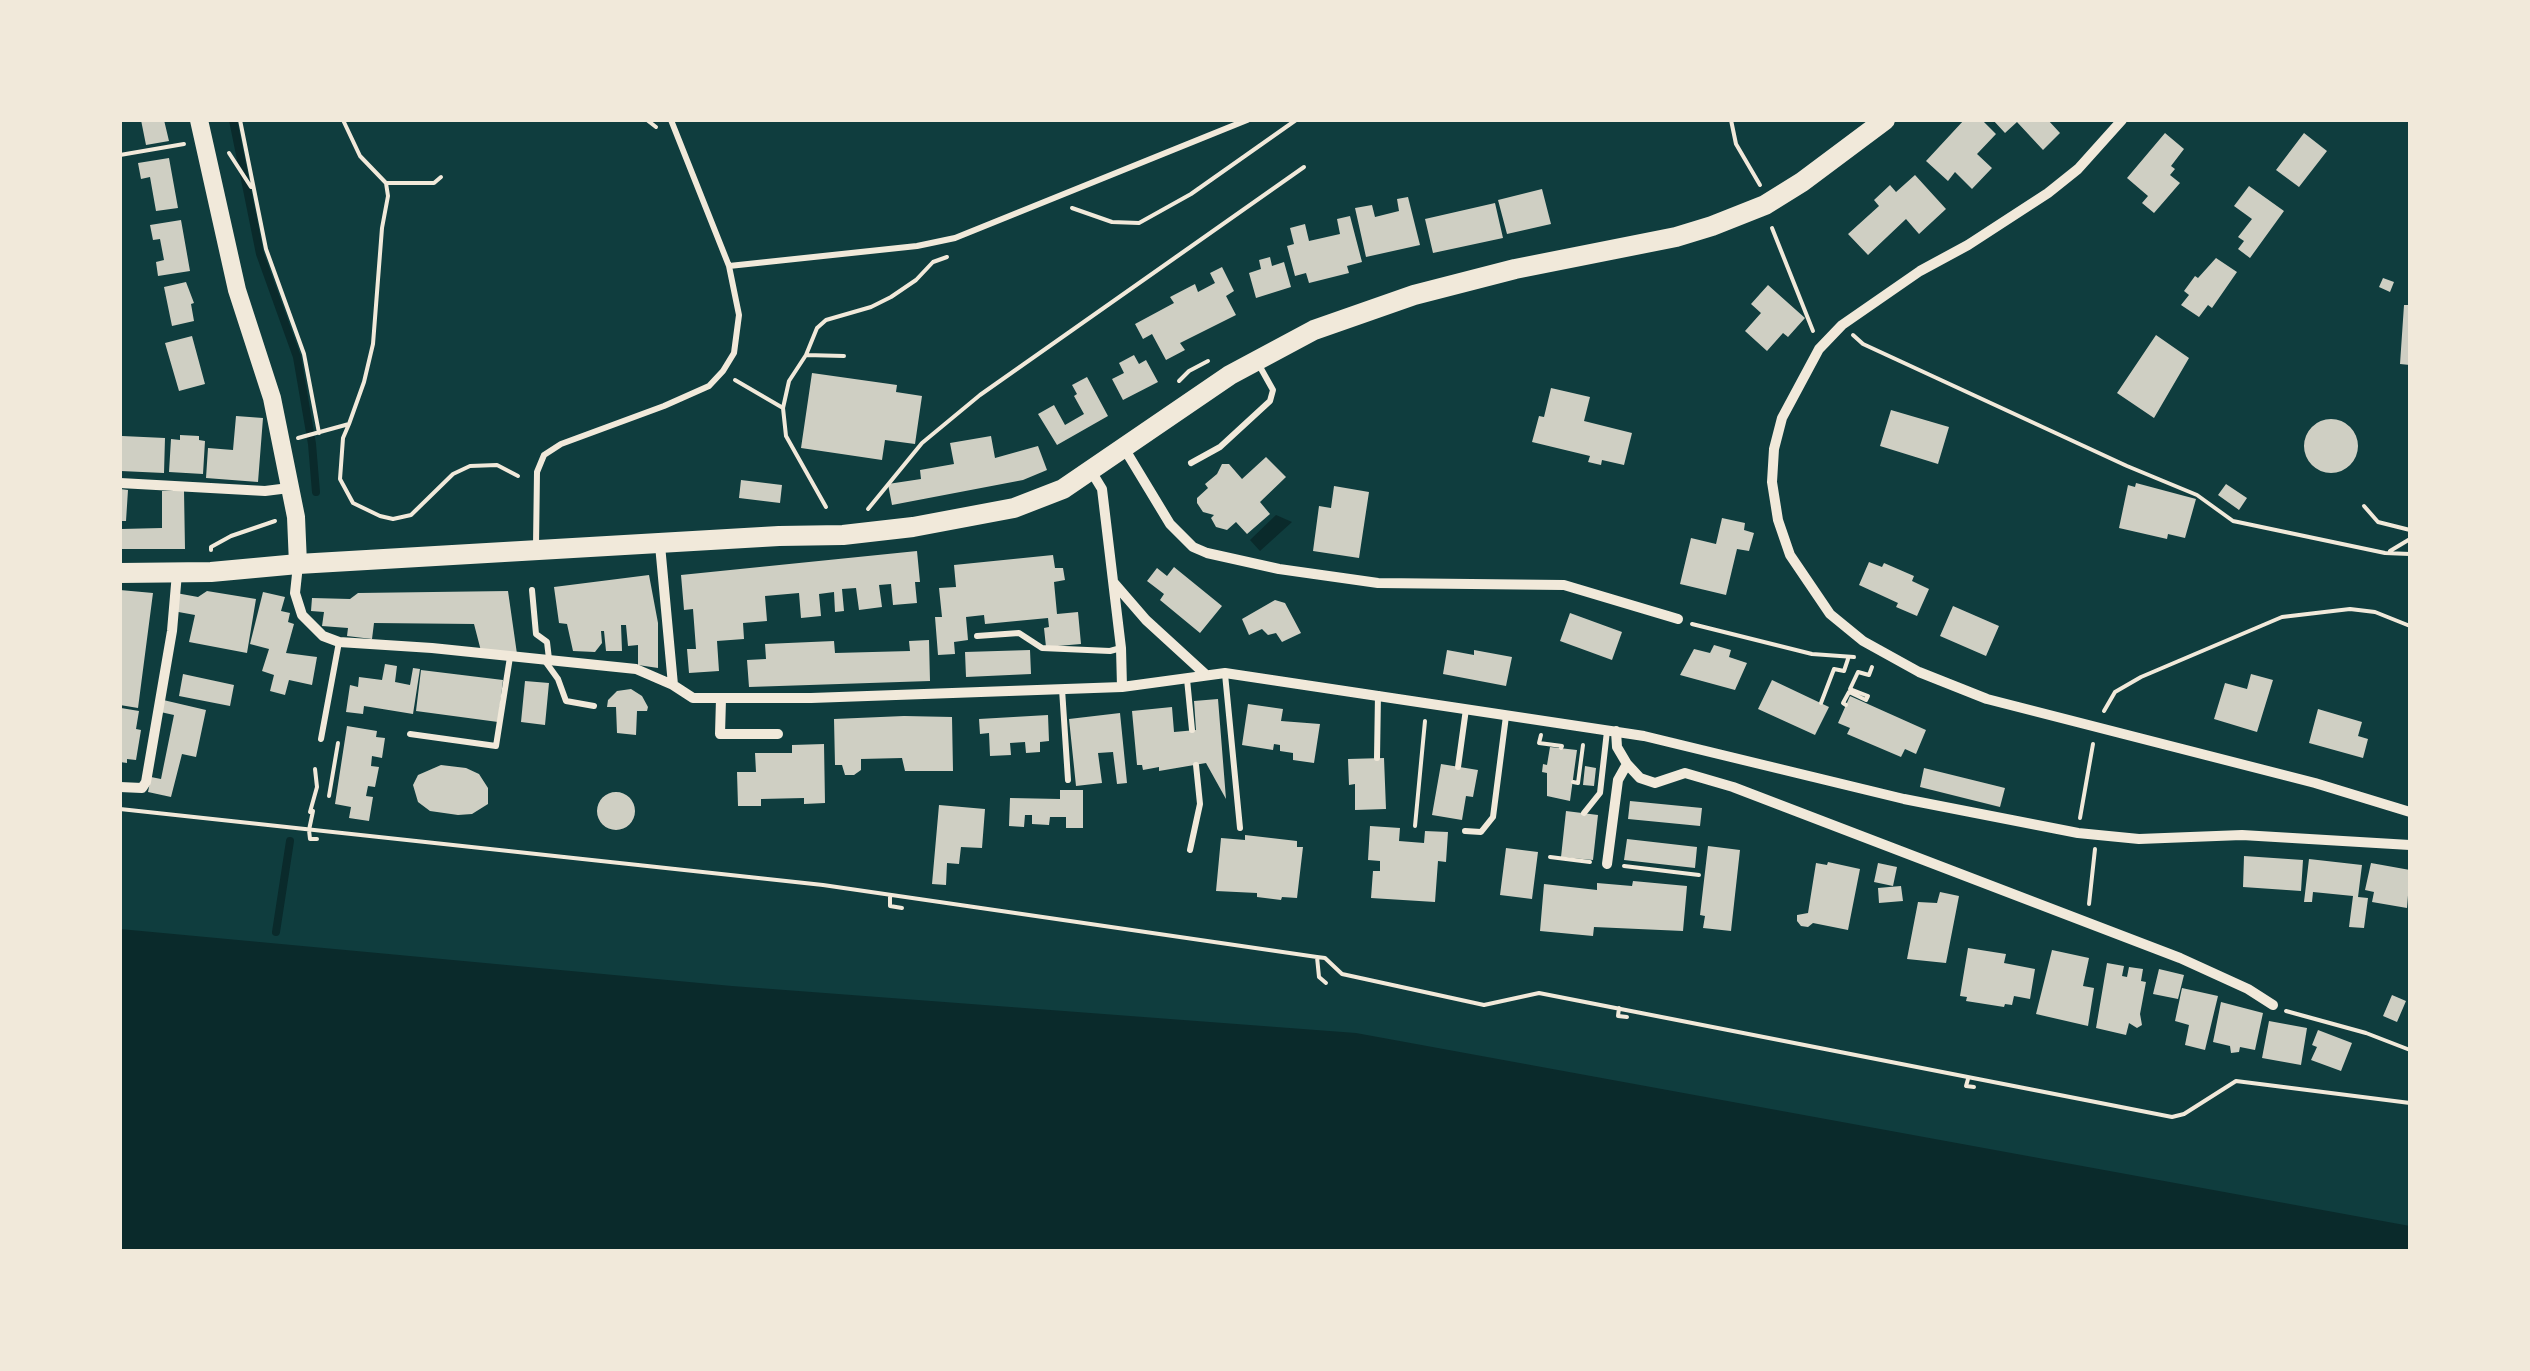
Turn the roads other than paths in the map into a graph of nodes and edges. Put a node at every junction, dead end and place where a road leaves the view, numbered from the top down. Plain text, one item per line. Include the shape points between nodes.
1 (199, 120) edge
2 (671, 120) edge
3 (1247, 120) edge
4 (1885, 120) edge
5 (2122, 120) edge
6 (730, 266) junction
7 (1256, 360) junction
8 (1124, 448) junction
9 (1191, 462) dead end
10 (1091, 471) junction
11 (120, 483) edge
12 (290, 488) junction
13 (660, 545) junction
14 (536, 552) junction
15 (298, 564) junction
16 (177, 572) junction
17 (120, 573) edge
18 (1113, 582) junction
19 (532, 590) dead end
20 (1678, 619) road end
21 (977, 636) dead end
22 (339, 642) junction
23 (1121, 648) junction
24 (510, 656) junction
25 (547, 660) junction
26 (1225, 673) junction
27 (1205, 674) junction
28 (1188, 679) junction
29 (673, 684) junction
30 (1122, 687) junction
31 (1062, 689) junction
32 (1378, 694) junction
33 (720, 699) junction
34 (594, 706) dead end
35 (1466, 708) junction
36 (1506, 714) junction
37 (1192, 730) dead end
38 (1612, 731) junction
39 (410, 734) dead end
40 (778, 734) dead end
41 (321, 739) dead end
42 (1377, 758) dead end
43 (1626, 764) junction
44 (1196, 765) dead end
45 (1458, 767) dead end
46 (1068, 780) dead end
47 (120, 786) edge
48 (2410, 812) edge
49 (1584, 813) dead end
50 (1240, 828) dead end
51 (1465, 831) dead end
52 (2410, 845) edge
53 (1190, 850) dead end
54 (1607, 864) dead end
55 (2278, 1008) road end

1 - 12 main road
2 - 6 lane
3 - 6 lane via 955,238
4 - 7 highway via 1765,205 1676,237 1414,295 1314,330
5 - 48 street via 2048,193 1920,271 1842,325 1820,349 1789,404 1774,449 1772,482 1790,555 1830,614 1863,641 1987,699
6 - 14 lane via 738,328 723,372 709,386 544,456 537,472
7 - 8 highway
7 - 9 lane via 1273,390 1270,400 1220,448
8 - 10 highway
8 - 20 street via 1170,524 1207,553 1378,584 1564,585
10 - 13 highway via 1014,508 913,527
10 - 18 street via 1102,490
11 - 12 street
12 - 15 main road
13 - 14 highway
13 - 29 street
14 - 15 highway
15 - 16 highway
15 - 22 street via 295,593 302,616
16 - 17 highway
16 - 47 street via 146,782
18 - 23 street
18 - 27 street
19 - 25 lane via 536,634 547,642
21 - 23 lane via 1019,633 1042,648
22 - 24 street
22 - 41 lane
23 - 30 street
24 - 25 street
24 - 39 lane via 496,746
25 - 29 street via 636,670
25 - 34 lane via 566,701
26 - 27 street
26 - 32 street
26 - 50 lane
27 - 28 street
28 - 30 street
28 - 37 lane
29 - 33 street via 693,698
30 - 31 street
31 - 33 street
31 - 46 lane
32 - 35 street
32 - 42 lane
33 - 40 street via 720,734
35 - 36 street
35 - 45 lane
36 - 38 street
36 - 51 lane via 1494,818 1481,832
38 - 43 street
38 - 49 lane via 1600,792
38 - 52 street via 2078,832
43 - 54 street
43 - 55 street via 1655,783 1685,773 1732,787 2180,958
44 - 53 lane via 1200,804

